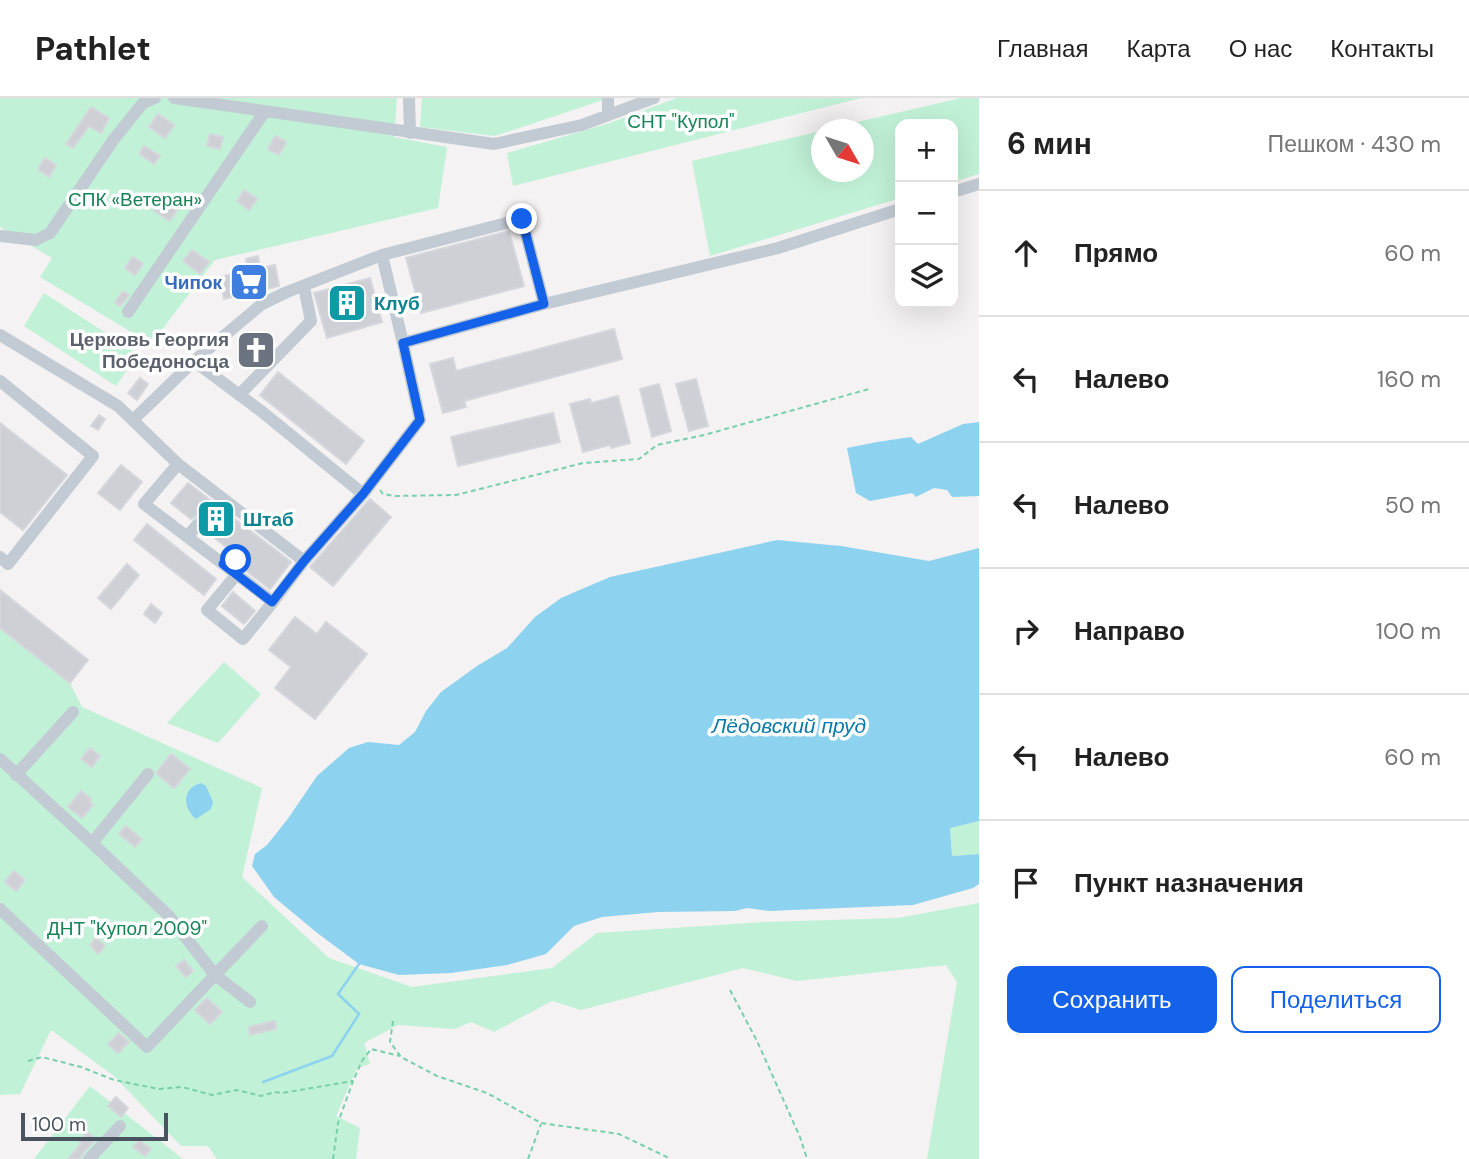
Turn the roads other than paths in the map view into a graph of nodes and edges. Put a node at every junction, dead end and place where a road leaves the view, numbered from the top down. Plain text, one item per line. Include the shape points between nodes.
1 (155, 98) edge
2 (174, 98) edge
3 (409, 98) edge
4 (608, 98) edge
5 (654, 98) edge
6 (265, 111) junction
7 (608, 116) junction
8 (410, 133) junction
9 (979, 184) edge
10 (958, 190) edge
11 (895, 211) edge
12 (0, 236) edge
13 (382, 256) junction
14 (304, 287) junction
15 (544, 304) junction
16 (128, 312) dead end
17 (0, 335) edge
18 (403, 343) junction
19 (194, 361) junction
20 (0, 381) edge
21 (239, 395) junction
22 (133, 420) junction
23 (178, 464) junction
24 (363, 494) junction
25 (198, 524) dead end
26 (187, 537) junction
27 (0, 557) edge
28 (236, 560) dead end
29 (304, 561) junction
30 (223, 564) junction
31 (237, 574) junction
32 (272, 602) junction
33 (73, 712) dead end
34 (0, 759) edge
35 (148, 774) dead end
36 (16, 775) junction
37 (92, 843) junction
38 (0, 909) edge
39 (262, 926) dead end
40 (215, 975) junction
41 (250, 1002) dead end
42 (120, 1126) dead end
43 (89, 1159) edge

1 - 12 street via 143,103 114,139 50,233 36,240
2 - 6 street
3 - 8 street
4 - 7 street
5 - 7 street
6 - 8 street
6 - 16 street
7 - 8 street via 494,144
9 - 10 street
11 - 15 street via 778,248
13 - 14 street
13 - 15 street via 522,219
13 - 18 street
14 - 19 street via 261,298
14 - 21 street via 315,314 312,321
15 - 18 street
17 - 22 street via 118,405
18 - 24 street via 420,420
19 - 21 street
19 - 22 street
20 - 27 street via 93,456 8,564
21 - 24 street via 265,407 331,460
22 - 23 street
23 - 26 street via 144,503
23 - 29 street
24 - 29 street
25 - 26 street
26 - 30 street
28 - 30 street via 230,555
29 - 32 street via 279,586
30 - 31 street
31 - 32 street
31 - 32 street via 207,610 219,611 243,639
33 - 36 street
34 - 36 street
35 - 37 street
36 - 37 street
37 - 40 street via 169,916
38 - 40 street via 147,1047
39 - 40 street
40 - 41 street
42 - 43 street

